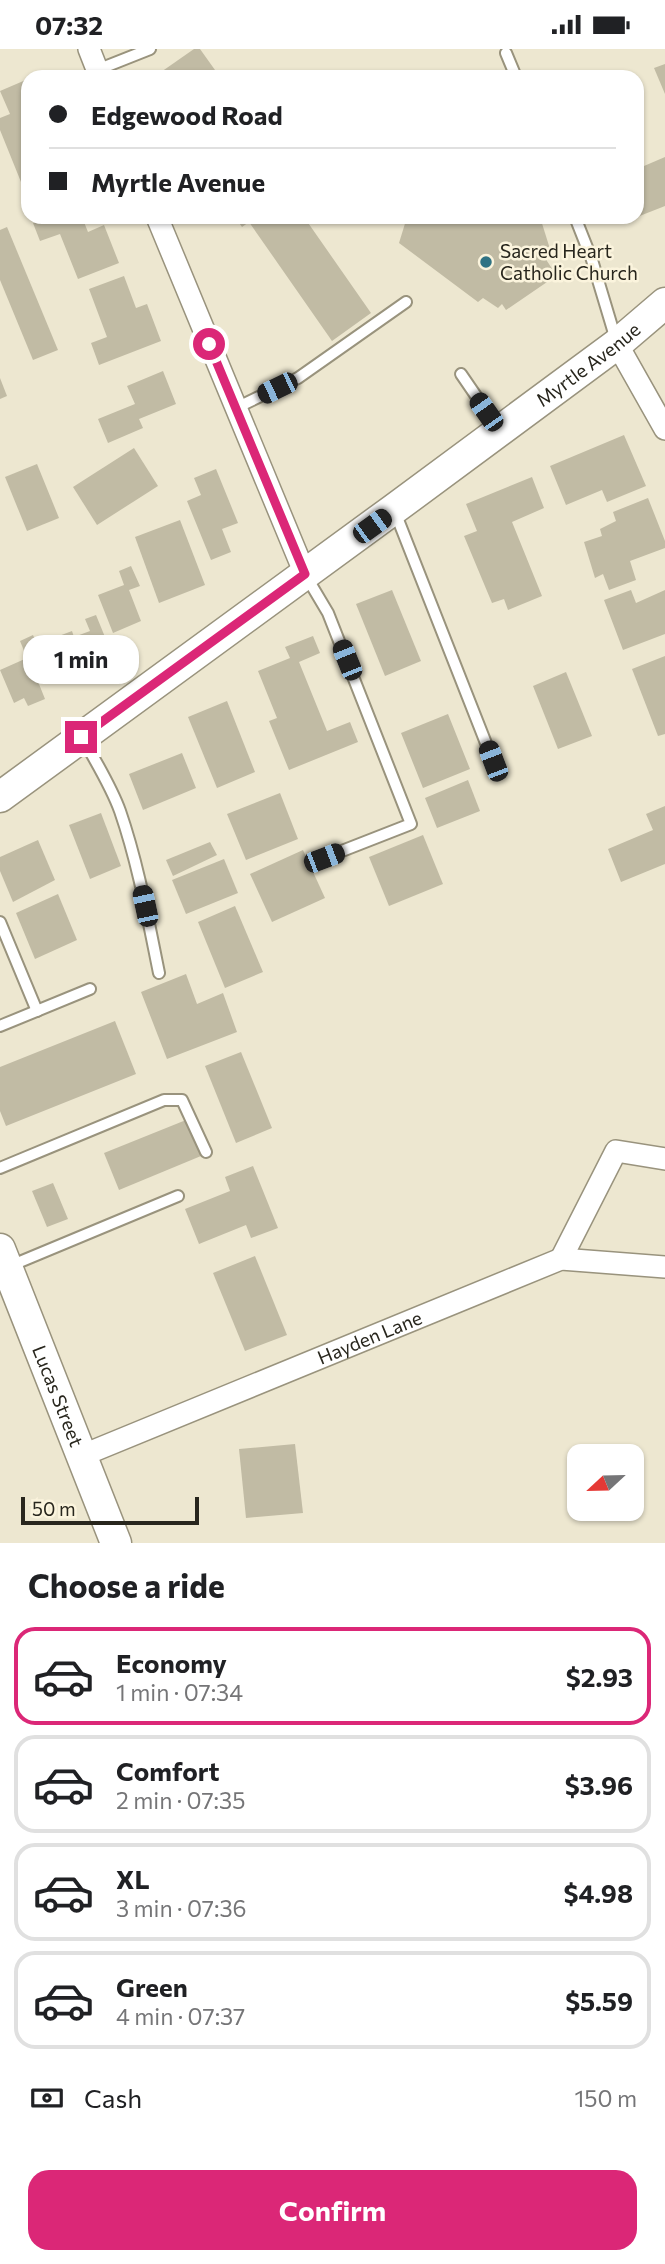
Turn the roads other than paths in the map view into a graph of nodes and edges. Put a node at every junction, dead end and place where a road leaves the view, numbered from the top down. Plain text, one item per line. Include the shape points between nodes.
1 (89, 49) edge
2 (150, 49) edge
3 (506, 53) dead end
4 (97, 70) edge
5 (107, 70) edge
6 (513, 70) edge
7 (160, 224) edge
8 (578, 224) edge
9 (406, 302) dead end
10 (665, 303) edge
11 (617, 344) junction
12 (460, 374) dead end
13 (236, 408) junction
14 (665, 429) edge
15 (499, 430) junction
16 (394, 509) junction
17 (305, 574) junction
18 (81, 737) junction
19 (493, 761) dead end
20 (0, 796) edge
21 (324, 858) dead end
22 (0, 922) edge
23 (159, 973) dead end
24 (90, 989) dead end
25 (37, 1011) junction
26 (0, 1027) edge
27 (206, 1152) dead end
28 (665, 1159) edge
29 (0, 1168) edge
30 (178, 1196) dead end
31 (4, 1258) edge
32 (561, 1259) junction
33 (665, 1267) edge
34 (81, 1456) junction
35 (116, 1543) edge

1 - 4 street
2 - 5 lane
3 - 6 lane
7 - 13 street
8 - 11 lane
9 - 13 lane via 298,378
10 - 11 main road, Myrtle Avenue
11 - 14 street
11 - 15 main road, Myrtle Avenue
12 - 15 lane
13 - 17 street
15 - 16 main road, Myrtle Avenue
16 - 17 main road, Myrtle Avenue
16 - 19 lane
17 - 18 main road, Myrtle Avenue
17 - 21 lane via 328,613 411,824
18 - 20 main road, Myrtle Avenue
18 - 23 lane via 120,809
22 - 25 lane
24 - 25 lane
25 - 26 lane
27 - 29 lane via 181,1100 164,1100
28 - 32 street via 616,1151
30 - 31 lane
31 - 34 main road, Lucas Street
32 - 33 street, Hayden Lane
32 - 34 street, Hayden Lane
34 - 35 main road, Lucas Street

